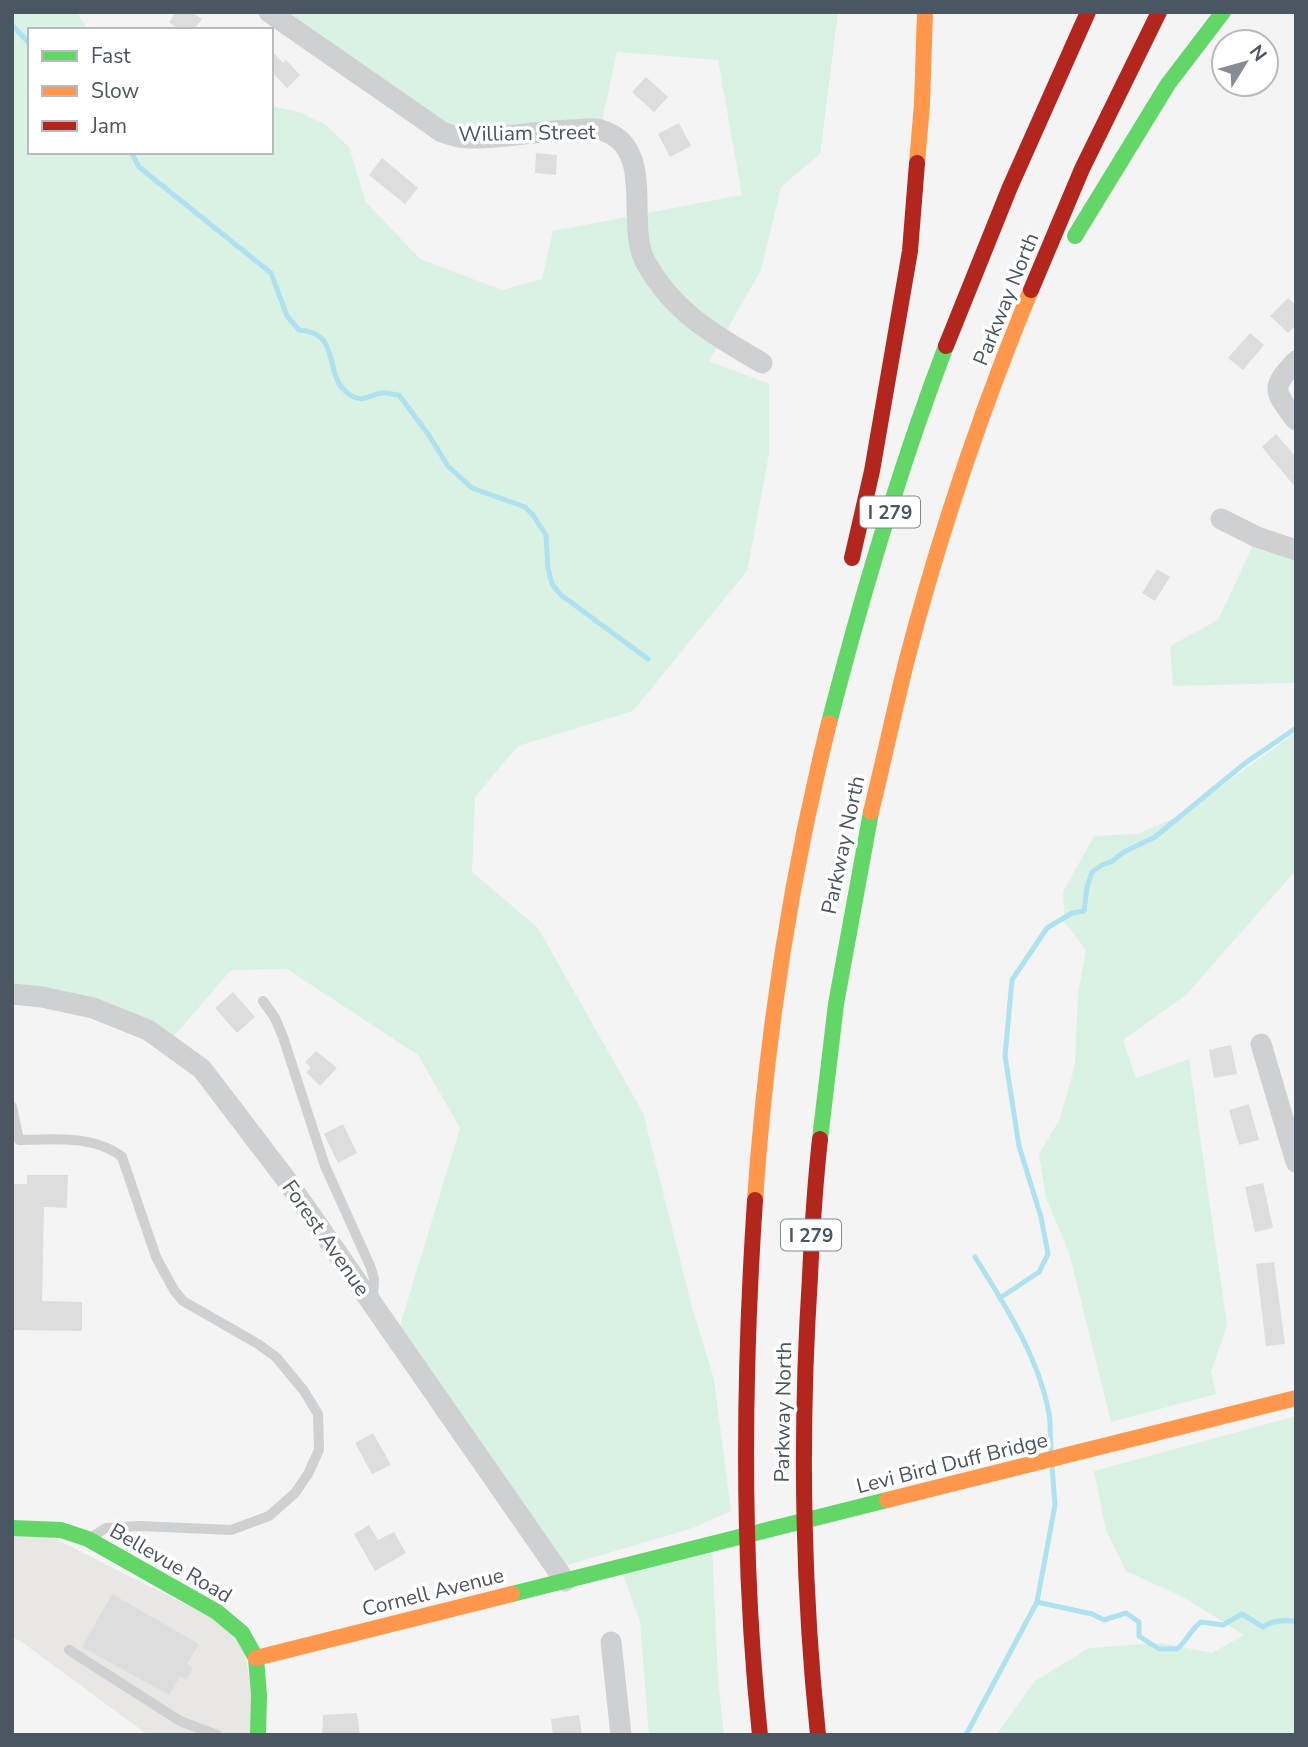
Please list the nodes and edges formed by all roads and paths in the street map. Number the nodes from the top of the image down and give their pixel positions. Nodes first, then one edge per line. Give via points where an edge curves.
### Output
1 (269, 12) edge
2 (925, 12) edge
3 (1088, 12) edge
4 (1159, 12) edge
5 (1223, 12) edge
6 (1068, 251) dead end
7 (1039, 313) dead end
8 (1296, 361) edge
9 (762, 363) dead end
10 (1296, 420) edge
11 (964, 471) junction
12 (1221, 519) dead end
13 (1296, 550) edge
14 (848, 576) dead end
15 (827, 668) dead end
16 (12, 994) edge
17 (263, 1001) dead end
18 (772, 1037) junction
19 (1261, 1044) dead end
20 (12, 1107) edge
21 (1296, 1162) edge
22 (373, 1306) junction
23 (1295, 1398) edge
24 (12, 1528) edge
25 (88, 1539) junction
26 (620, 1567) joint
27 (565, 1581) junction
28 (611, 1642) dead end
29 (69, 1650) dead end
30 (256, 1658) junction
31 (217, 1735) edge
32 (258, 1735) edge
33 (621, 1735) edge
34 (760, 1735) edge
35 (818, 1735) edge

1 - 9 street, William Street via 442,132 465,139 600,130 618,139 631,156 637,176 636,232 644,260 662,289 707,331
2 - 14 main road via 910,251 872,471
3 - 18 main road, Parkway North / I 279 via 972,281 881,539 824,745
4 - 11 main road, Parkway North / I 279 via 1067,205
5 - 6 main road via 1168,84
7 - 11 main road
8 - 10 street via 1277,391
11 - 35 main road, Parkway North / I 279 via 904,675 865,833 820,1118 808,1277 803,1457 808,1634
12 - 13 street
15 - 18 main road via 793,813 781,896
16 - 22 street, Forest Avenue via 104,1013 148,1030 202,1069 285,1178
17 - 22 lane via 283,1037 325,1166 371,1268
18 - 34 main road, Parkway North / I 279 via 755,1190 746,1392 747,1563
19 - 21 street
20 - 25 lane via 19,1140 67,1139 112,1149 122,1157 156,1257 178,1296 276,1357 318,1414 318,1450 308,1474 269,1516 231,1530 106,1528
22 - 27 street, Forest Avenue
23 - 26 main road, Levi Bird Duff Bridge
24 - 25 main road, Bellevue Road via 61,1530
25 - 30 main road, Bellevue Road via 217,1612 242,1633
26 - 27 main road, Cornell Avenue
27 - 30 main road, Cornell Avenue
28 - 33 street
29 - 31 lane via 180,1721
30 - 32 main road, Bellevue Road

